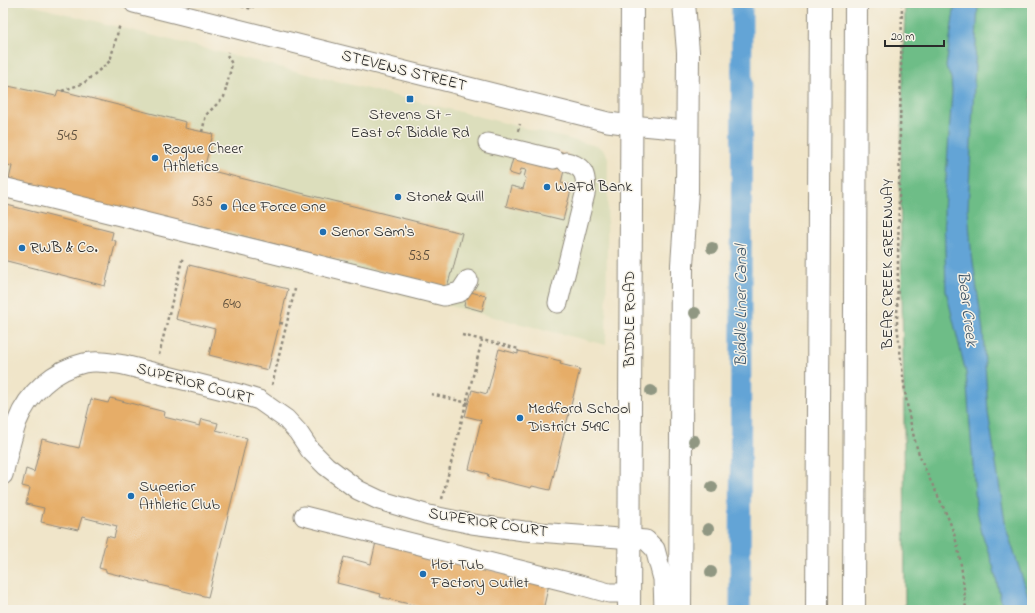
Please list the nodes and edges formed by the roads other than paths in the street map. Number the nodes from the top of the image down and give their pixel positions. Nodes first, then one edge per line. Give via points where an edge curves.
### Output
1 (134, 3) edge
2 (632, 3) edge
3 (683, 3) edge
4 (820, 3) edge
5 (856, 3) edge
6 (173, 8) edge
7 (631, 125) junction
8 (675, 128) junction
9 (488, 143) dead end
10 (3, 187) edge
11 (682, 265) junction
12 (468, 280) dead end
13 (558, 303) dead end
14 (3, 475) edge
15 (304, 516) dead end
16 (629, 538) junction
17 (629, 602) edge
18 (664, 610) edge
19 (680, 610) edge
20 (817, 610) edge
21 (854, 610) edge

1 - 6 street, STEVENS STREET
2 - 7 main road, BIDDLE ROAD
3 - 8 main road via 676,54
3 - 11 main road via 688,52 687,191
4 - 20 main road
5 - 21 main road
6 - 7 street, STEVENS STREET via 600,120
7 - 8 street, STEVENS STREET
7 - 16 main road, BIDDLE ROAD
8 - 11 main road via 675,199
9 - 13 street via 573,164 580,168 585,176 584,194
10 - 12 street via 444,296 460,292
11 - 19 main road
14 - 16 street, SUPERIOR COURT via 17,421 34,393 68,369 85,363 104,362 259,400 286,419 326,466 358,490 379,500 422,513 524,532
15 - 17 street via 580,585
16 - 17 main road, BIDDLE ROAD
16 - 18 street, SUPERIOR COURT via 646,540 655,549 663,579

